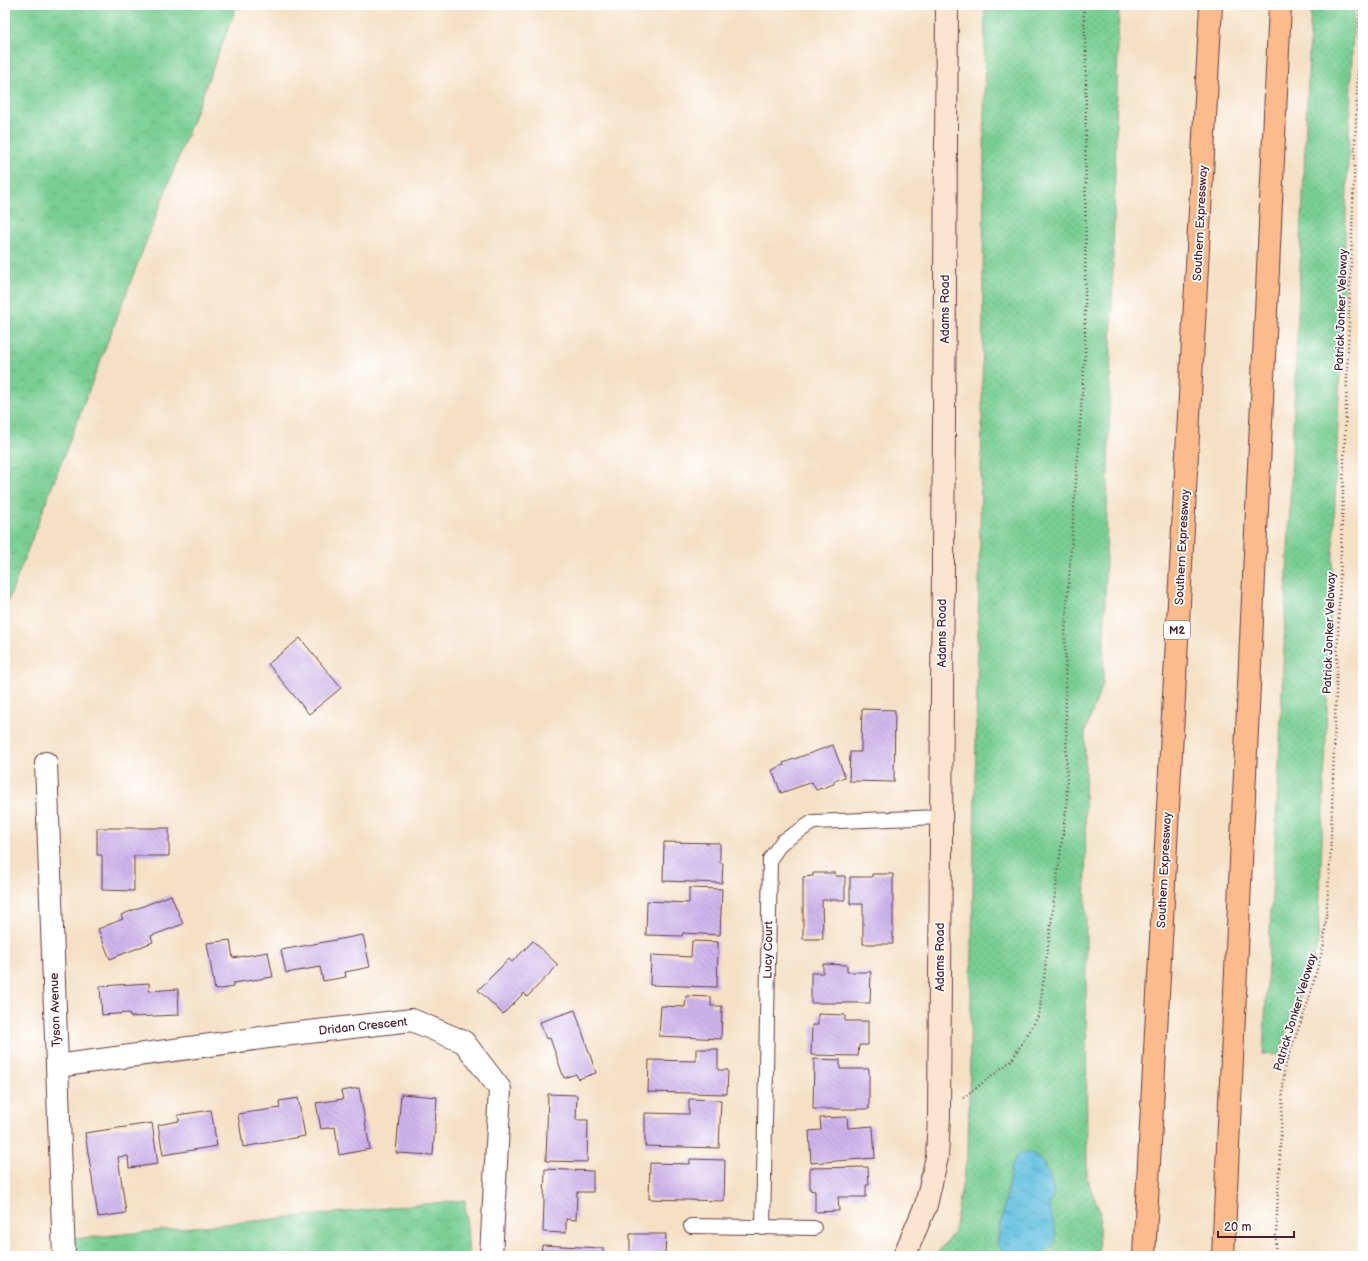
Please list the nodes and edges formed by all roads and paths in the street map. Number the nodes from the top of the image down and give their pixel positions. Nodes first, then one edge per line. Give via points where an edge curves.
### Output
1 (947, 5) edge
2 (1082, 5) edge
3 (1211, 5) edge
4 (1280, 5) edge
5 (1360, 5) edge
6 (46, 763) dead end
7 (941, 817) junction
8 (57, 1066) junction
9 (939, 1117) junction
10 (691, 1226) dead end
11 (763, 1228) junction
12 (814, 1228) dead end
13 (64, 1256) edge
14 (491, 1256) edge
15 (904, 1256) edge
16 (1144, 1256) edge
17 (1224, 1256) edge
18 (1275, 1256) edge

1 - 7 street, Adams Road
2 - 9 path via 1086,53 1085,354 1065,633 1066,810 1039,1015 1012,1060
3 - 16 highway, Southern Expressway / M2
4 - 17 highway
5 - 18 path, Patrick Jonker Veloway via 1330,864 1324,944 1308,1002 1284,1069
6 - 8 street, Tyson Avenue
7 - 9 street, Adams Road
7 - 11 lane, Lucy Court via 813,822 782,842 770,860
8 - 13 street, Tyson Avenue
8 - 14 street, Dridan Crescent via 412,1020 464,1042 500,1089
9 - 15 street, Adams Road via 937,1157 926,1205
10 - 11 lane
11 - 12 lane

